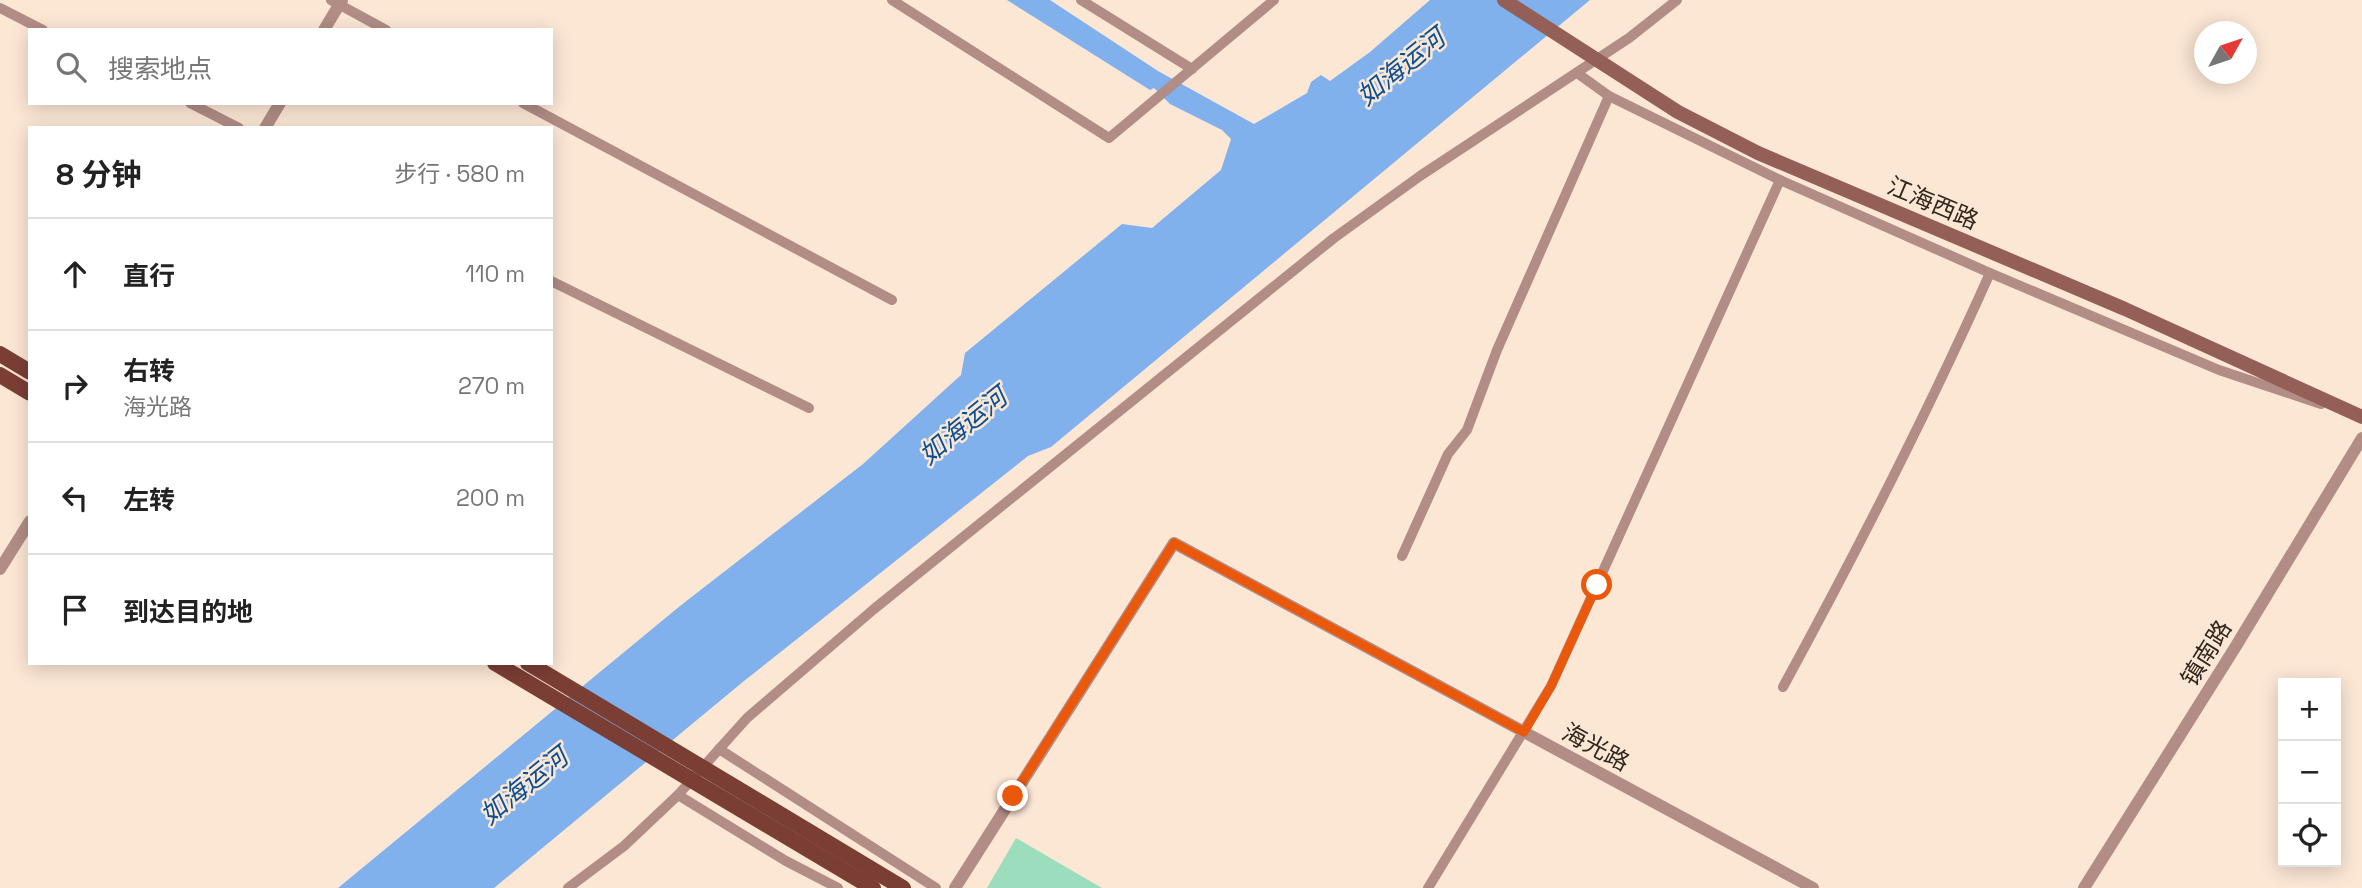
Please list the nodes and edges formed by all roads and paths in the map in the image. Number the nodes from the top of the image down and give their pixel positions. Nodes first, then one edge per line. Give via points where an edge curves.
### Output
1 (892, 0) edge
2 (1082, 0) edge
3 (1274, 0) edge
4 (1504, 0) edge
5 (1677, 0) edge
6 (338, 2) edge
7 (0, 8) edge
8 (39, 28) edge
9 (325, 28) edge
10 (383, 28) edge
11 (1192, 69) junction
12 (1577, 73) junction
13 (1609, 96) junction
14 (194, 105) edge
15 (279, 105) edge
16 (527, 105) edge
17 (235, 126) edge
18 (266, 126) edge
19 (1780, 180) junction
20 (1990, 273) junction
21 (553, 282) edge
22 (892, 300) dead end
23 (0, 354) edge
24 (28, 371) edge
25 (0, 375) edge
26 (28, 392) edge
27 (809, 408) dead end
28 (2362, 418) edge
29 (2362, 438) edge
30 (28, 524) edge
31 (1402, 556) dead end
32 (0, 569) edge
33 (498, 665) edge
34 (531, 665) edge
35 (1783, 687) dead end
36 (1524, 732) junction
37 (719, 749) junction
38 (678, 795) junction
39 (568, 888) edge
40 (838, 888) edge
41 (873, 888) edge
42 (903, 888) edge
43 (936, 888) edge
44 (955, 888) edge
45 (1428, 888) edge
46 (1813, 888) edge
47 (2084, 888) edge

1 - 11 street via 1109,138
2 - 11 street
3 - 11 street
4 - 28 main road, 江海西路 via 1678,112 1758,153 2125,309
5 - 12 street
6 - 9 street
6 - 10 street
7 - 8 street
12 - 13 street
12 - 37 street via 1334,238 874,609 747,718
13 - 19 street
13 - 31 street via 1466,430 1448,454
14 - 17 street
15 - 18 street
16 - 22 street
19 - 20 street
19 - 36 street via 1551,686
20 - 28 street via 2219,370
20 - 35 street via 1922,421
21 - 27 street
23 - 24 main road
25 - 26 main road
29 - 47 street, 镇南路
30 - 32 street
33 - 41 main road
34 - 42 main road
36 - 44 street, 海光路 via 1174,543
36 - 45 street
36 - 46 street, 海光路
37 - 38 street
37 - 43 street
38 - 39 street via 624,846
38 - 40 street

